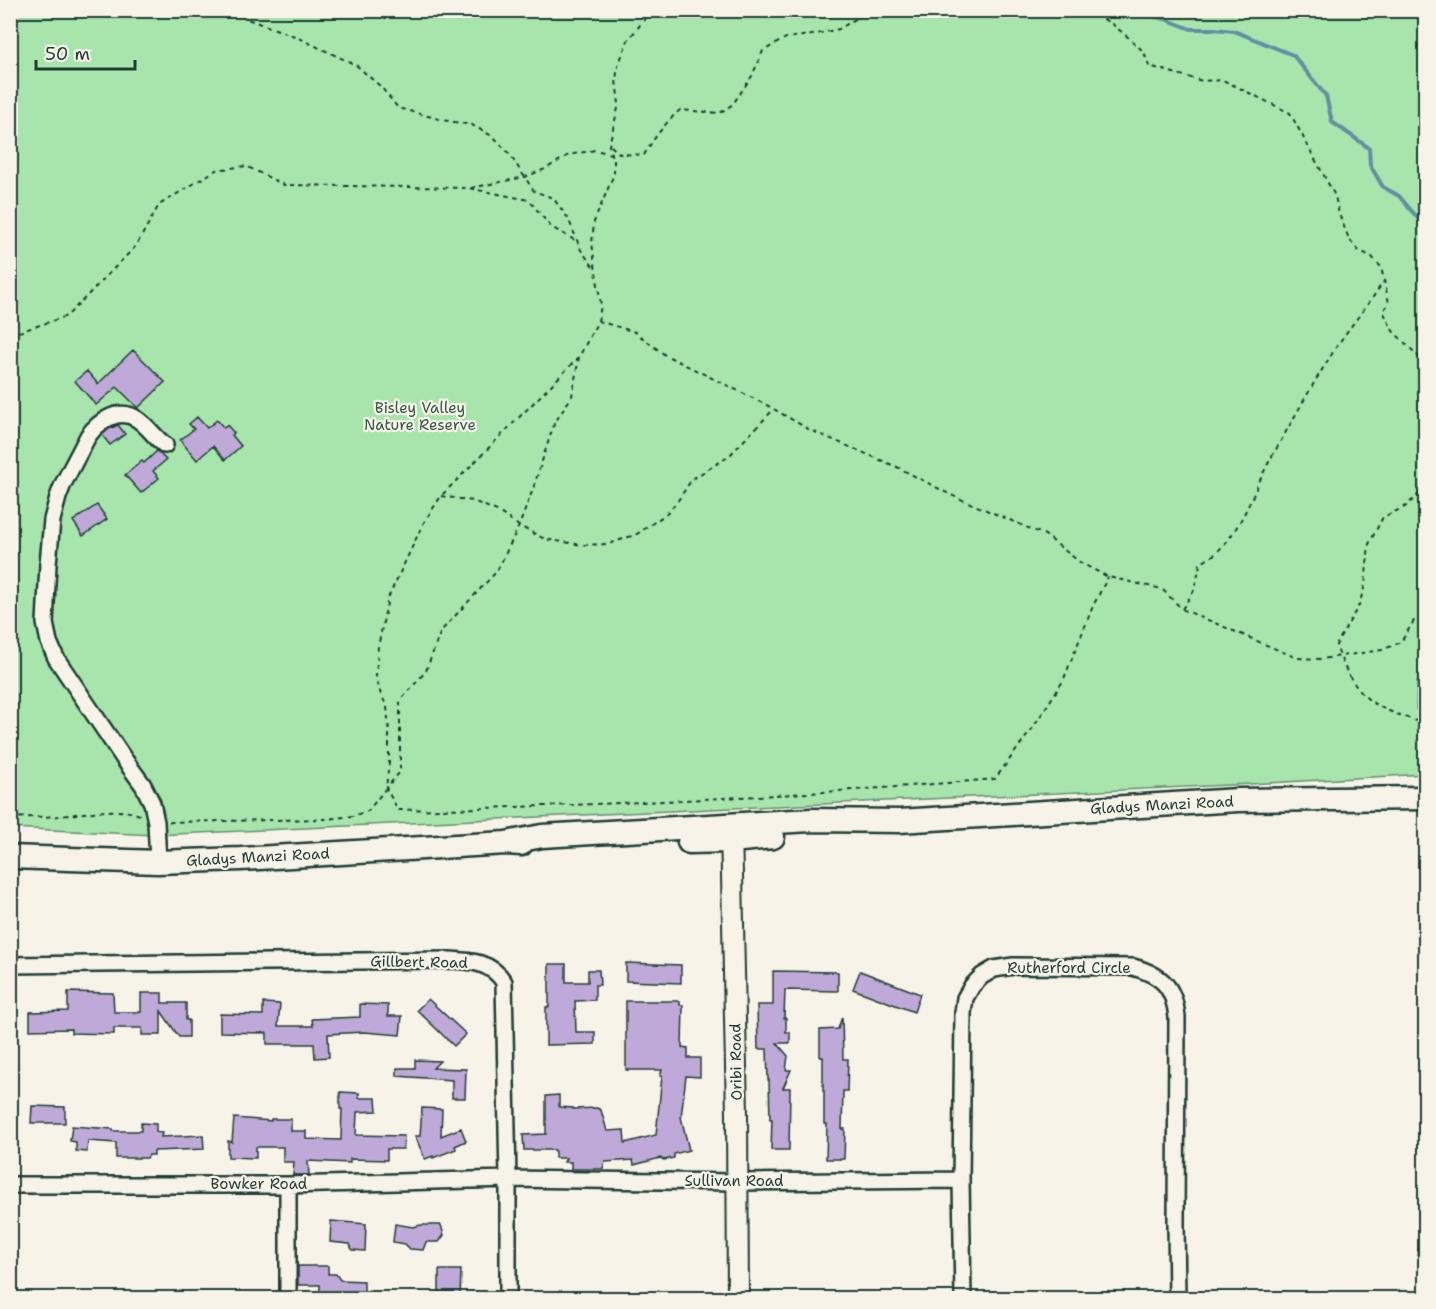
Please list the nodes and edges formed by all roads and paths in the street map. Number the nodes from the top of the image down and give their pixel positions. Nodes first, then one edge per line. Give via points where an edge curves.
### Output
1 (207, 10) edge
2 (652, 10) edge
3 (870, 10) edge
4 (1088, 10) edge
5 (609, 145) junction
6 (611, 154) junction
7 (525, 177) junction
8 (468, 188) junction
9 (578, 242) junction
10 (597, 272) junction
11 (1383, 282) junction
12 (598, 321) junction
13 (10, 335) edge
14 (579, 357) junction
15 (1425, 364) edge
16 (774, 409) junction
17 (165, 445) dead end
18 (1425, 466) edge
19 (441, 496) junction
20 (519, 526) junction
21 (1108, 577) junction
22 (1182, 609) junction
23 (1415, 618) dead end
24 (1340, 656) junction
25 (1425, 723) edge
26 (386, 788) junction
27 (1425, 798) edge
28 (10, 818) edge
29 (156, 822) junction
30 (731, 833) junction
31 (10, 857) edge
32 (158, 862) junction
33 (10, 965) edge
34 (508, 1179) junction
35 (961, 1180) junction
36 (738, 1182) junction
37 (10, 1185) edge
38 (288, 1185) junction
39 (288, 1299) edge
40 (508, 1299) edge
41 (738, 1299) edge
42 (963, 1299) edge
43 (1177, 1299) edge

1 - 7 path via 216,14 235,11 356,65 398,108 472,124 494,137
2 - 5 path via 628,40 618,66 619,104
3 - 5 path via 839,29 786,38 763,51 733,104 720,113 680,110 667,121 644,155 620,154
4 - 11 path via 1129,38 1144,52 1149,66 1202,81 1223,80 1290,113 1335,196 1348,239 1381,267
5 - 6 path
6 - 7 path via 595,150 569,155
6 - 10 path via 614,174 594,222 592,243
7 - 8 path
7 - 9 path via 534,190 553,198 568,218
8 - 9 path via 529,200 551,226
8 - 13 path via 284,185 246,166 216,170 159,206 136,246 67,316
9 - 10 path
10 - 12 path via 602,306
11 - 15 path via 1389,303 1383,311 1393,331
11 - 22 path via 1330,357 1270,461 1235,532 1200,564 1195,589
12 - 14 path
12 - 16 path via 635,332 665,355
14 - 19 path
14 - 20 path via 572,396 554,424
16 - 20 path via 728,457 693,479 666,514 637,534 609,544 582,545 544,539
16 - 21 path via 810,430 1045,534 1081,563
17 - 29 street via 138,419 127,415 114,415 88,436 63,484 52,520 45,623 56,658 143,785
18 - 24 path via 1420,493 1405,507 1383,517 1369,544 1359,605 1336,645
19 - 20 path via 473,501
19 - 26 path via 423,524 388,598 378,647 376,676 387,707 389,731
20 - 26 path via 496,571 441,631 426,671 400,701 400,772
21 - 22 path via 1162,589
21 - 26 path via 1063,681 995,779 696,798 398,810
22 - 24 path via 1297,658
23 - 24 path via 1401,642 1382,650
24 - 25 path via 1355,686 1376,705
26 - 29 path via 368,811 353,816
27 - 30 main road, Gladys Manzi Road via 1238,800 899,821 811,820
28 - 29 path via 100,811 134,813
29 - 32 street
30 - 32 main road, Gladys Manzi Road via 542,836 506,843
30 - 36 street, Oribi Road
31 - 32 main road, Gladys Manzi Road
33 - 34 street, Gillbert Road via 450,960 489,967 504,982
34 - 36 street, Sullivan Road
34 - 38 street, Bowker Road
34 - 40 street, Gillbert Road
35 - 36 street, Sullivan Road
35 - 42 street, Rutherford Circle
35 - 43 street, Rutherford Circle via 963,1013 972,986 994,969 1013,966 1126,966 1155,976 1176,1002
36 - 41 street, Oribi Road
37 - 38 street, Bowker Road
38 - 39 street

